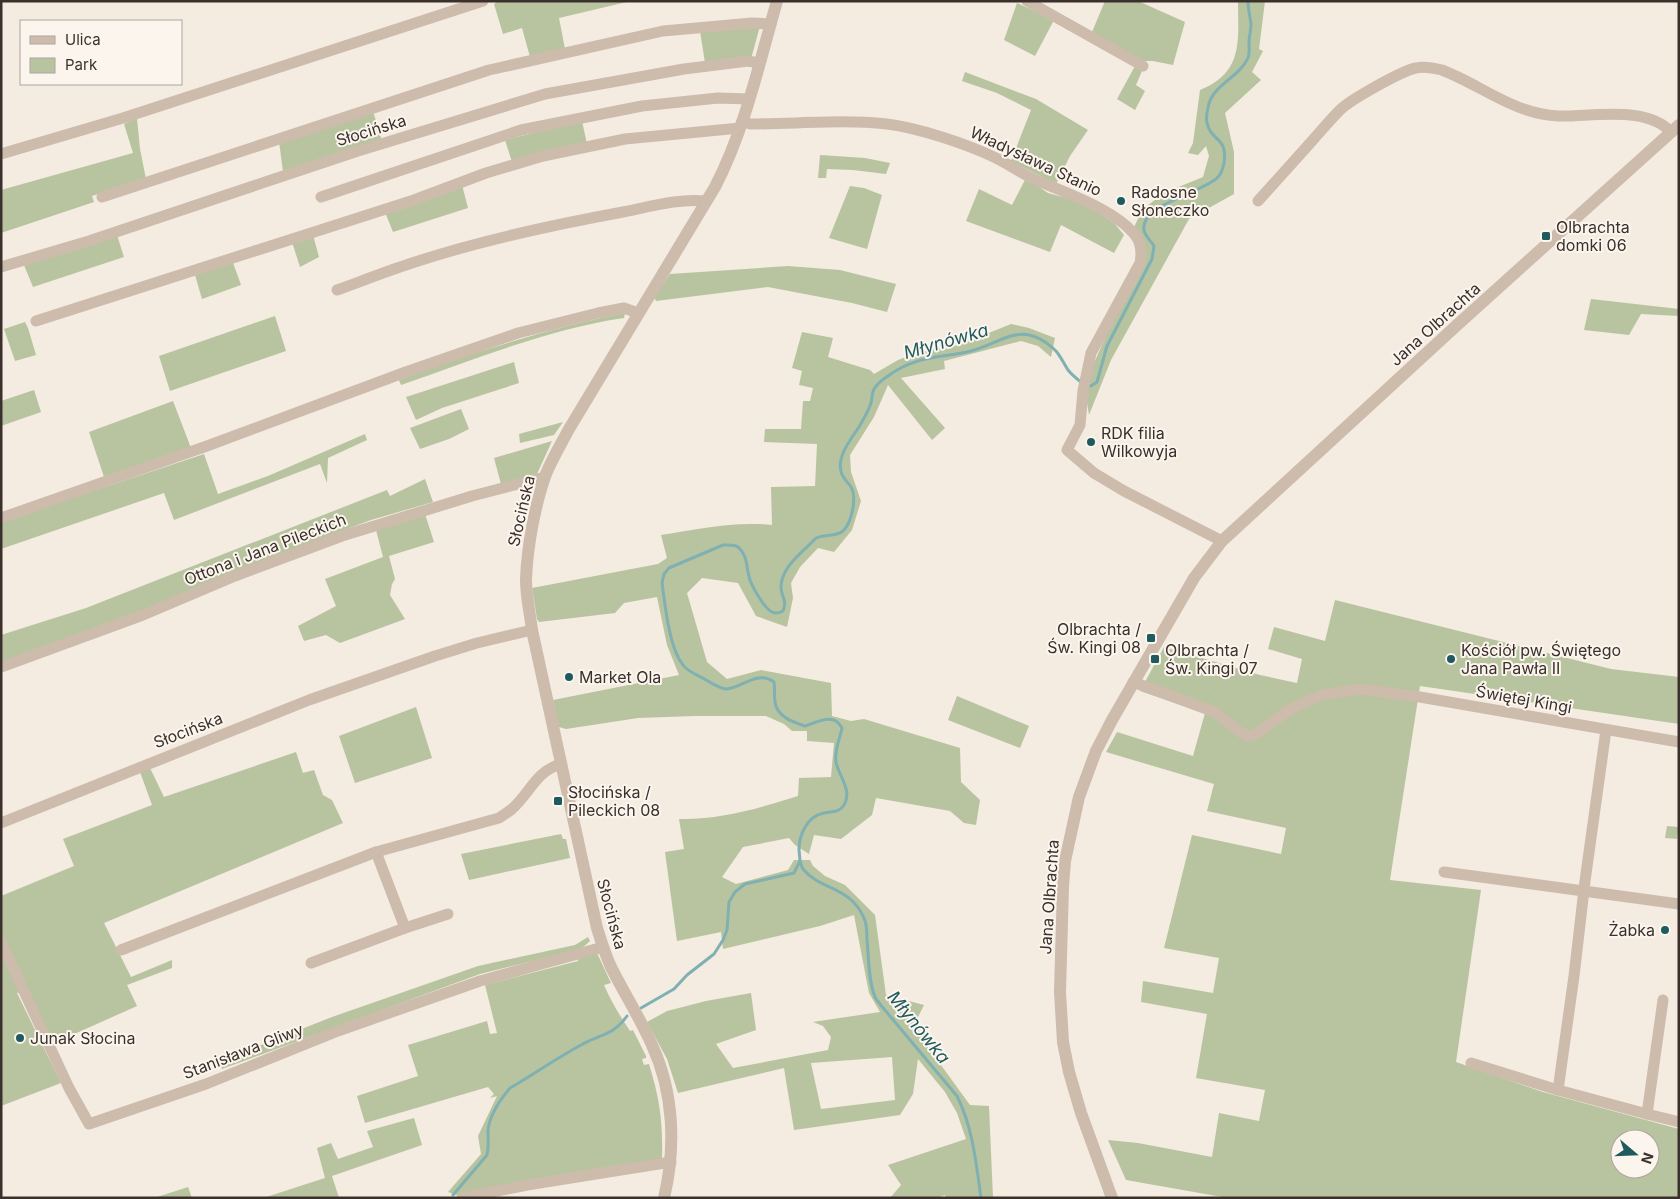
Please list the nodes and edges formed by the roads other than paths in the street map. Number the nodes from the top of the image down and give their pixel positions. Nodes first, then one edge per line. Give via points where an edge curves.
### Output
1 (483, 1) edge
2 (777, 1) edge
3 (1027, 1) edge
4 (771, 24) junction
5 (760, 63) junction
6 (1143, 66) dead end
7 (749, 99) junction
8 (741, 125) junction
9 (1675, 129) edge
10 (1, 154) edge
11 (102, 196) dead end
12 (321, 197) dead end
13 (1258, 201) dead end
14 (706, 202) junction
15 (1, 267) edge
16 (337, 290) dead end
17 (638, 313) junction
18 (36, 321) dead end
19 (545, 477) junction
20 (1, 518) edge
21 (1222, 541) junction
22 (532, 630) junction
23 (1, 666) edge
24 (1133, 682) junction
25 (1606, 730) junction
26 (1679, 742) edge
27 (561, 764) junction
28 (1, 823) edge
29 (376, 852) junction
30 (1444, 872) dead end
31 (1584, 891) junction
32 (1679, 904) edge
33 (448, 914) dead end
34 (404, 928) junction
35 (1, 942) edge
36 (603, 947) junction
37 (121, 950) dead end
38 (311, 963) dead end
39 (1663, 1000) dead end
40 (1471, 1064) dead end
41 (1558, 1090) junction
42 (1648, 1114) junction
43 (1679, 1122) edge
44 (671, 1162) junction
45 (462, 1198) edge
46 (664, 1198) edge
47 (1112, 1198) edge

1 - 10 street via 123,118
2 - 4 street, Słocińska
3 - 6 street
4 - 5 street, Słocińska
4 - 11 street via 663,31 490,70
5 - 7 street, Słocińska
5 - 15 street, Słocińska via 748,61 684,69 545,94
7 - 8 street, Słocińska
7 - 12 street via 718,98 642,106 521,130
8 - 14 street, Słocińska via 730,156
8 - 18 street, Władysława Stanio via 625,139 544,156
8 - 21 street, Władysława Stanio via 888,124 938,136 997,158 1122,222 1140,243 1140,263 1091,353 1082,391 1080,425 1067,450 1124,491
9 - 13 street, Jana Olbrachta via 1651,119 1615,114 1558,116 1528,111 1441,70 1415,68 1340,109
9 - 21 street, Jana Olbrachta
14 - 16 street via 662,204 565,222 413,262
14 - 17 street, Słocińska
17 - 19 street, Słocińska
17 - 20 street via 624,308 518,334
19 - 22 street, Słocińska via 527,560 527,600
19 - 23 street, Ottona i Jana Pileckich via 342,536 143,615
21 - 24 street, Jana Olbrachta via 1194,578
22 - 27 street, Słocińska
22 - 28 street, Słocińska via 435,656 327,694
24 - 25 street, Świętej Kingi via 1215,712 1249,736 1322,695 1361,689
24 - 47 street, Jana Olbrachta via 1087,771 1072,826 1063,886 1060,992 1064,1044 1081,1113
25 - 26 street, Świętej Kingi
25 - 31 street
27 - 29 street via 536,778 513,808 499,818
27 - 36 street, Słocińska
29 - 34 street
29 - 37 street
30 - 31 street
31 - 32 street
31 - 41 street
33 - 34 street
34 - 38 street
35 - 36 street, Stanisława Gliwy via 89,1124 206,1084 338,1031 480,981
36 - 44 street, Słocińska via 662,1069 672,1124
39 - 42 street
40 - 41 street
41 - 42 street
42 - 43 street
44 - 45 street
44 - 46 street, Słocińska

